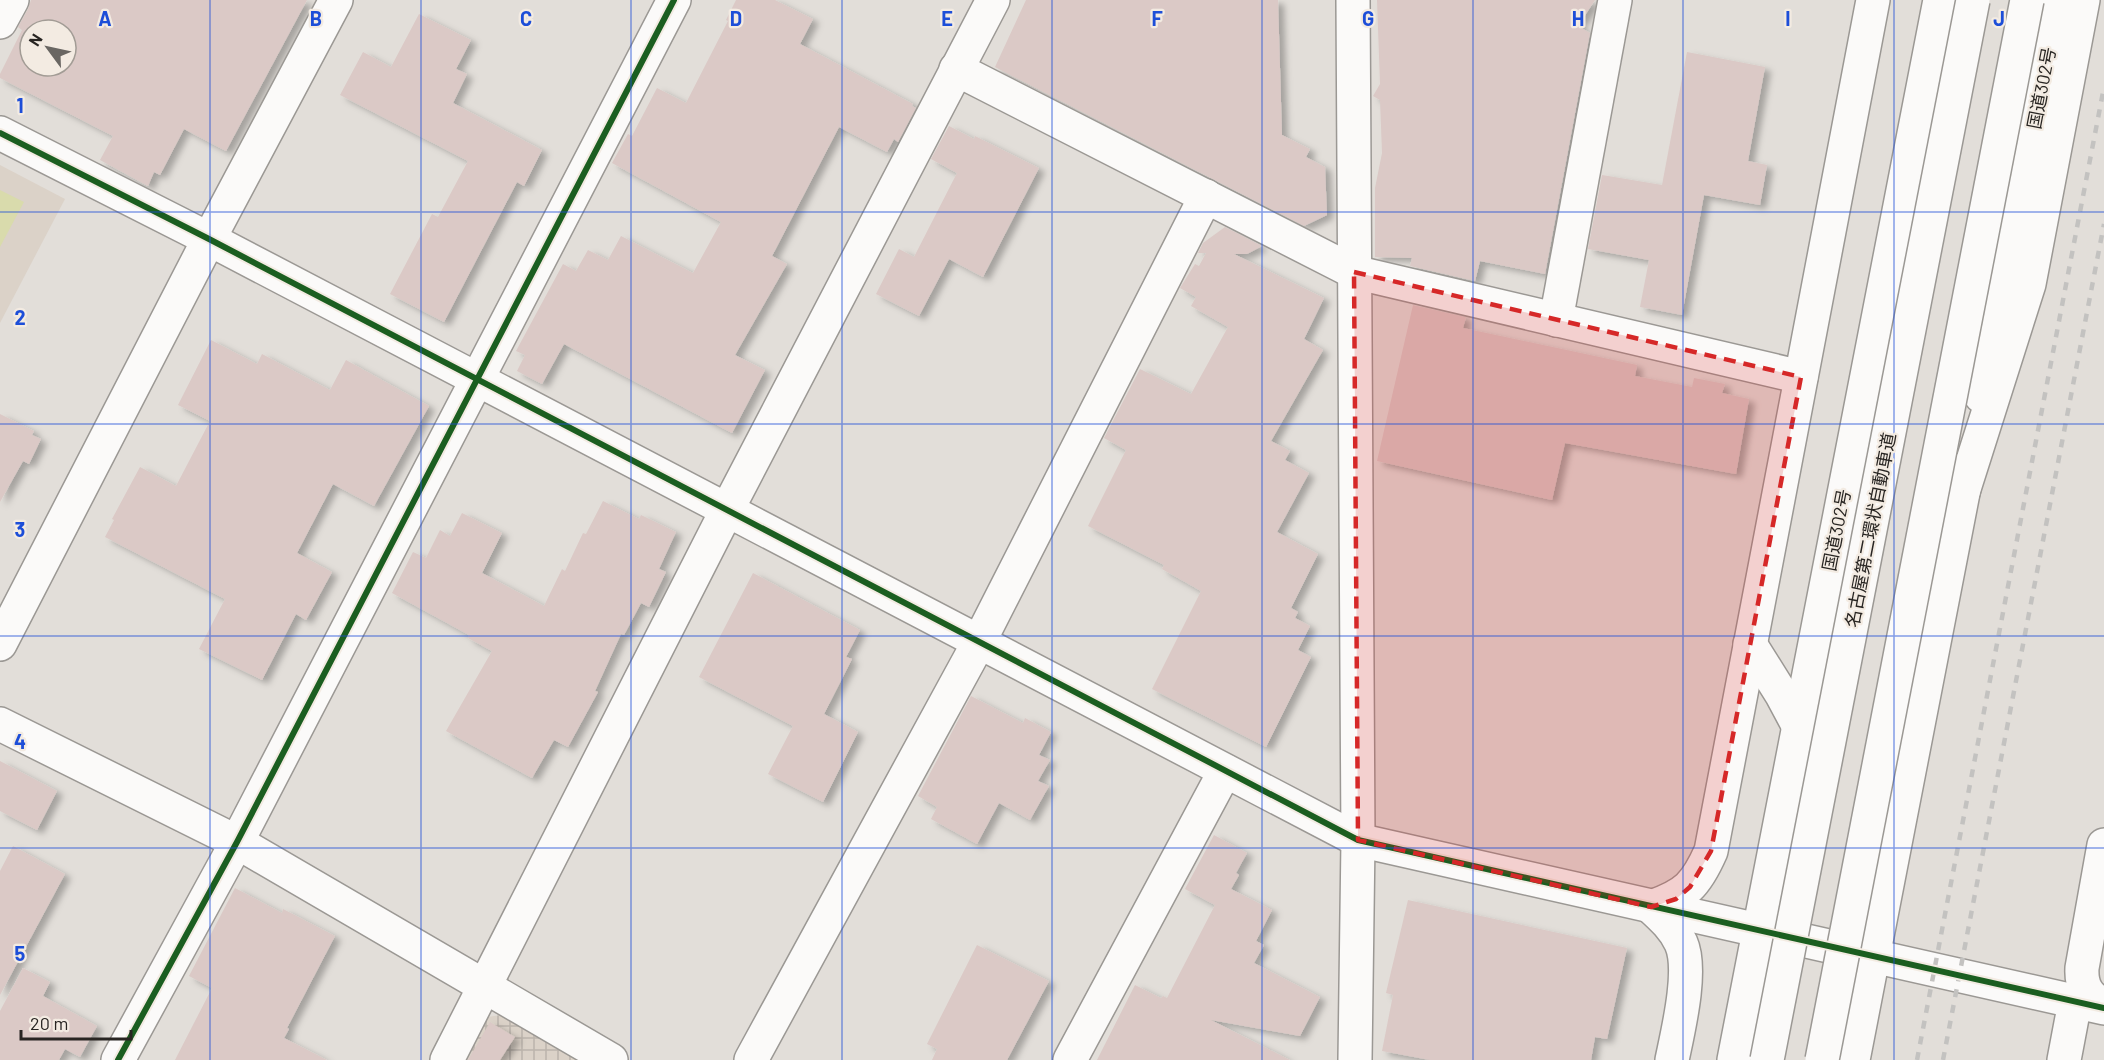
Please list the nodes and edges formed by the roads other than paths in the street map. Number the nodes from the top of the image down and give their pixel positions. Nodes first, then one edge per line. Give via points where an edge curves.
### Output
1 (12, 0) edge
2 (336, 0) edge
3 (674, 0) edge
4 (993, 0) edge
5 (1353, 0) edge
6 (1615, 0) edge
7 (1873, 0) edge
8 (1940, 0) edge
9 (1973, 0) edge
10 (2027, 0) edge
11 (2058, 0) edge
12 (2083, 0) edge
13 (0, 22) edge
14 (957, 69) junction
15 (0, 133) edge
16 (1206, 196) junction
17 (209, 239) junction
18 (1354, 272) junction
19 (1556, 320) junction
20 (1801, 377) junction
21 (476, 379) junction
22 (1962, 495) junction
23 (727, 510) junction
24 (979, 642) junction
25 (0, 644) edge
26 (1750, 644) junction
27 (0, 724) edge
28 (1798, 725) junction
29 (1225, 771) junction
30 (1358, 840) junction
31 (237, 842) junction
32 (2104, 844) edge
33 (1651, 907) junction
34 (1758, 931) junction
35 (1873, 955) junction
36 (486, 986) junction
37 (2094, 1005) edge
38 (118, 1060) edge
39 (447, 1060) edge
40 (611, 1060) edge
41 (751, 1060) edge
42 (1070, 1060) edge
43 (1355, 1060) edge
44 (1672, 1060) edge
45 (1734, 1060) edge
46 (1767, 1060) edge
47 (1822, 1060) edge
48 (1853, 1060) edge
49 (2064, 1060) edge

1 - 13 main road
2 - 17 main road
3 - 21 main road
4 - 14 main road
5 - 18 main road
6 - 19 main road
7 - 20 main road
8 - 28 main road, 国道302号
9 - 46 main road, 名古屋第二環状自動車道, bridge
10 - 47 main road, bridge
11 - 22 main road, 国道302号
12 - 22 main road via 2029,284
14 - 16 main road
14 - 23 main road
15 - 17 main road
16 - 18 main road
16 - 24 main road
17 - 21 main road
17 - 25 main road
18 - 19 main road
18 - 30 main road
19 - 20 main road
20 - 26 main road
21 - 23 main road
21 - 31 main road
22 - 35 main road, 国道302号
23 - 24 main road
23 - 36 main road
24 - 29 main road
24 - 41 main road
26 - 28 main road
26 - 33 main road via 1711,851 1690,887 1676,899
27 - 31 main road
28 - 34 main road, 国道302号
29 - 30 main road
29 - 42 main road
30 - 33 main road
30 - 43 main road
31 - 36 main road
31 - 38 main road
32 - 37 main road via 2081,982
33 - 34 main road
33 - 44 main road via 1670,924 1682,945 1686,967
34 - 35 main road
34 - 45 main road, 国道302号
35 - 37 main road
35 - 48 main road, 国道302号
36 - 39 main road
36 - 40 main road
37 - 49 main road

